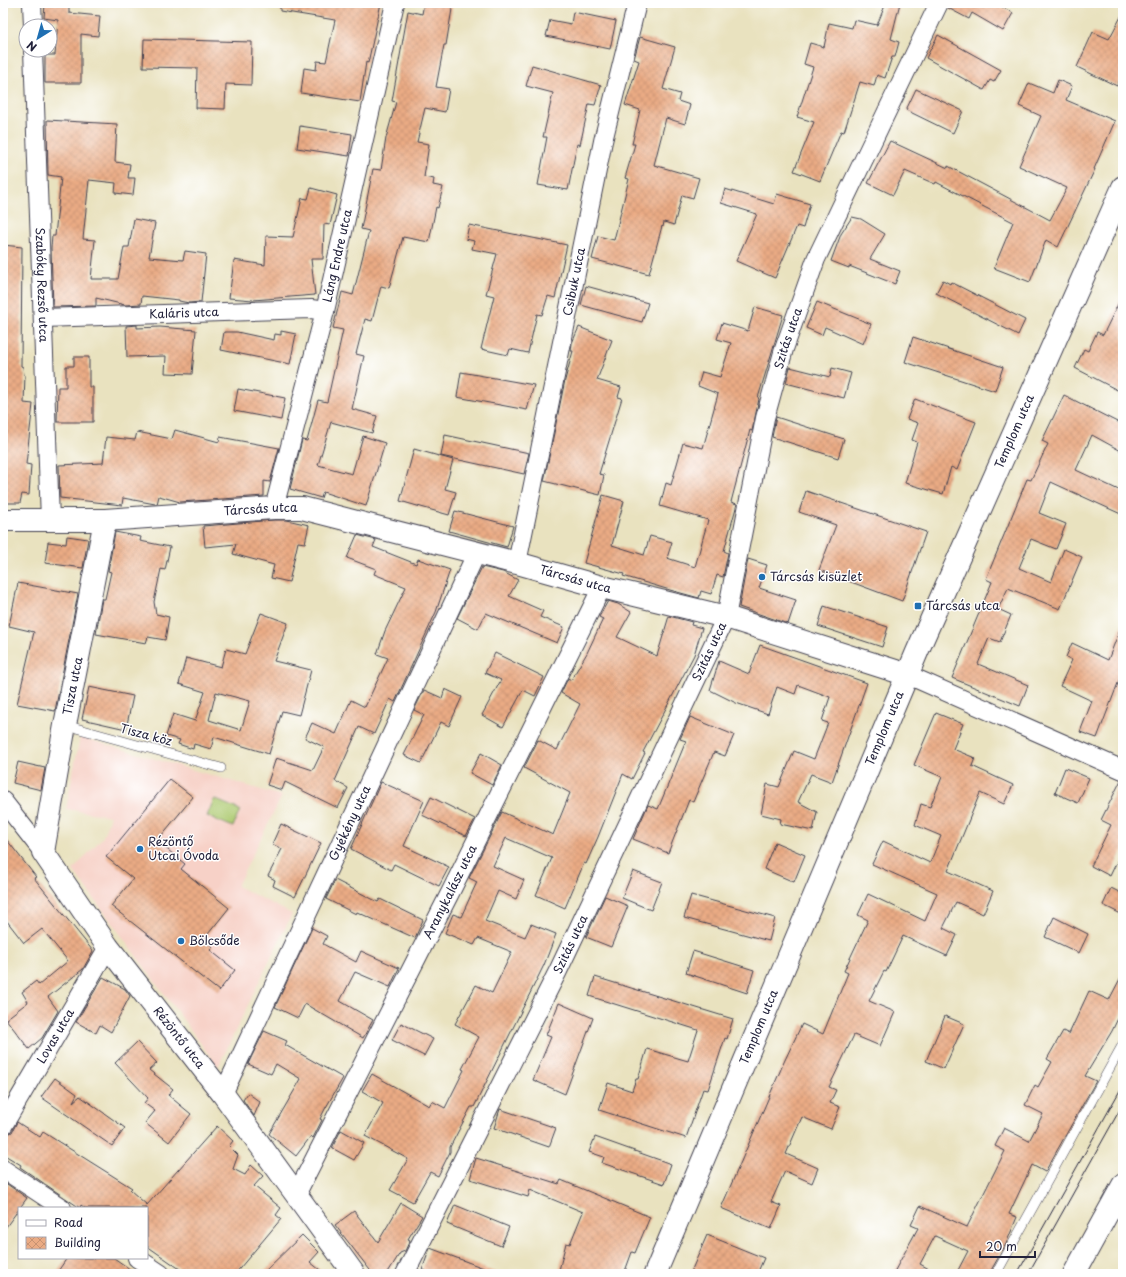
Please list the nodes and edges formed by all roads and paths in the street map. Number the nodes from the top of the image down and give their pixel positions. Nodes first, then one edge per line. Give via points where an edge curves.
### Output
1 (32, 3) edge
2 (395, 3) edge
3 (637, 3) edge
4 (939, 3) edge
5 (33, 18) edge
6 (33, 58) edge
7 (1123, 187) edge
8 (325, 311) junction
9 (42, 318) junction
10 (274, 508) junction
11 (3, 520) edge
12 (50, 520) junction
13 (106, 520) junction
14 (477, 552) junction
15 (517, 563) junction
16 (602, 587) junction
17 (726, 617) junction
18 (908, 675) junction
19 (65, 725) junction
20 (220, 768) dead end
21 (1123, 770) edge
22 (3, 801) edge
23 (43, 852) junction
24 (108, 947) junction
25 (1123, 1044) edge
26 (223, 1094) junction
27 (3, 1126) edge
28 (3, 1169) edge
29 (1123, 1186) edge
30 (296, 1195) junction
31 (60, 1207) edge
32 (138, 1259) edge
33 (161, 1274) edge
34 (354, 1274) edge
35 (405, 1274) edge
36 (655, 1274) edge
37 (996, 1274) edge
38 (1074, 1274) edge

1 - 5 street
2 - 8 street, Láng Endre utca
3 - 15 street, Csibuk utca via 603,141
4 - 17 street, Szitás utca via 804,287 765,418
6 - 9 street, Szabóky Rezső utca
7 - 18 main road, Templom utca
8 - 9 street, Kaláris utca via 311,309
8 - 10 street, Láng Endre utca
9 - 12 street, Szabóky Rezső utca
10 - 13 main road, Tárcsás utca
10 - 14 main road, Tárcsás utca via 302,508
11 - 12 main road, Tárcsás utca
12 - 13 main road, Tárcsás utca
13 - 19 main road, Tisza utca
14 - 15 main road, Tárcsás utca
14 - 26 street, Gyékény utca
15 - 16 main road, Tárcsás utca
16 - 17 main road, Tárcsás utca
16 - 30 street, Aranykalász utca
17 - 18 main road, Tárcsás utca
17 - 35 street, Szitás utca via 558,971
18 - 21 street, Tárcsás utca
18 - 36 main road, Templom utca
19 - 20 lane, Tisza köz
19 - 23 main road, Tisza utca
22 - 23 street, Rézöntő utca
23 - 24 main road, Rézöntő utca
24 - 26 main road, Rézöntő utca
24 - 27 street, Lovas utca
25 - 37 lane
26 - 30 main road, Rézöntő utca
28 - 31 street
29 - 38 main road
30 - 34 main road, Rézöntő utca
32 - 33 street

